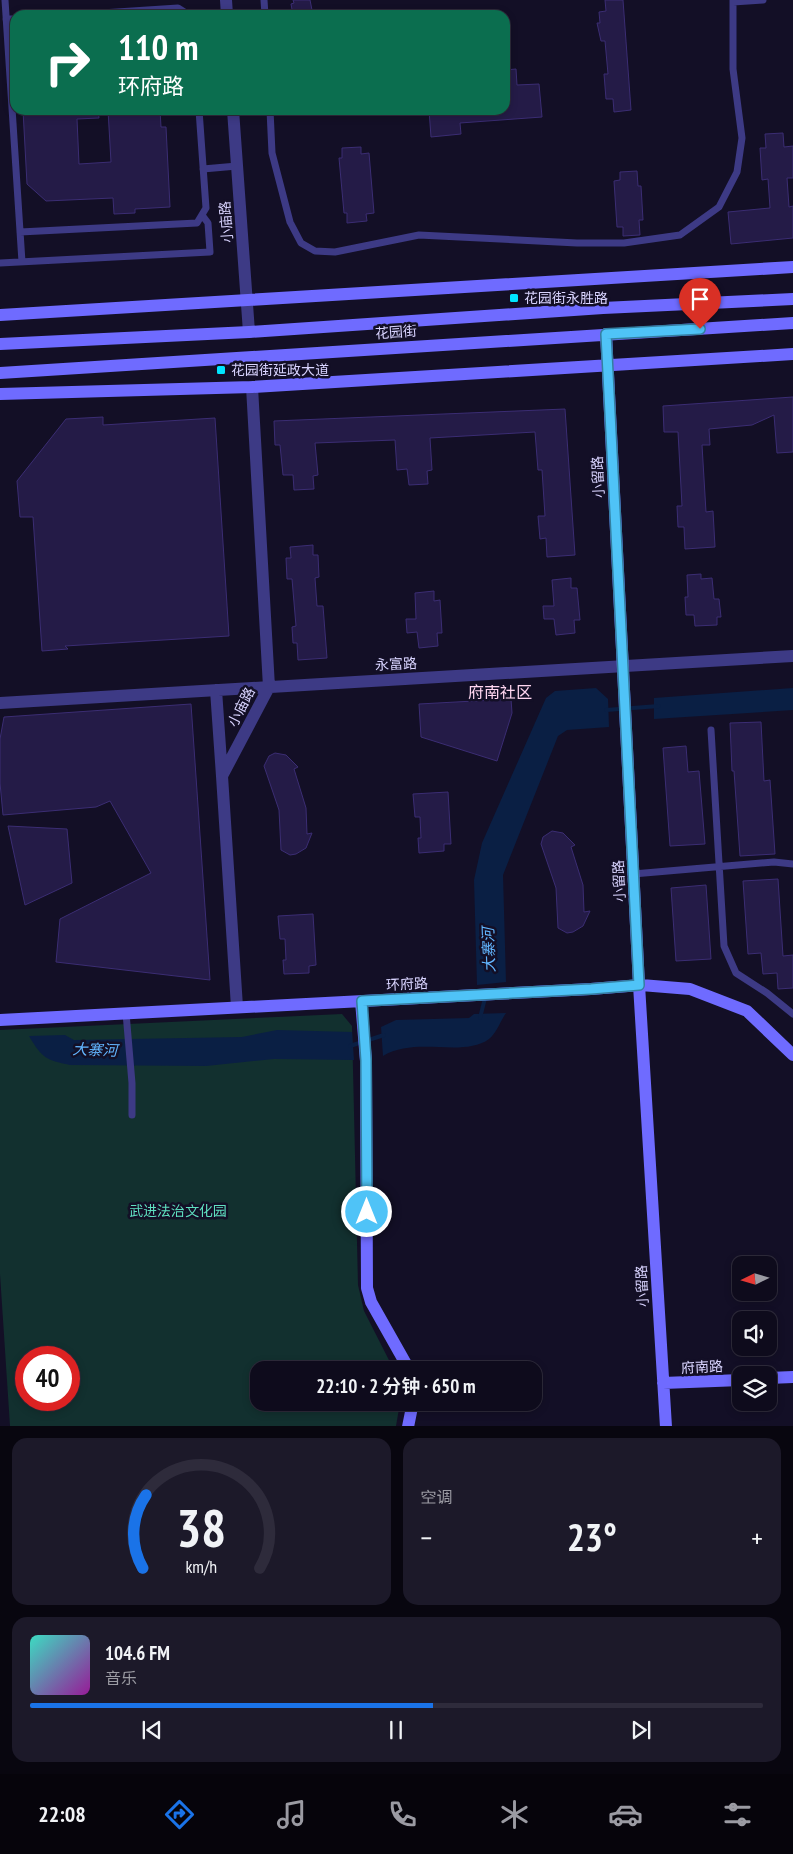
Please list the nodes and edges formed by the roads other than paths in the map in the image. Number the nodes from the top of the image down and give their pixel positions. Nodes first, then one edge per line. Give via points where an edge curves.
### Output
1 (5, 0) edge
2 (763, 0) edge
3 (733, 1) edge
4 (147, 10) edge
5 (181, 10) edge
6 (6, 19) junction
7 (10, 19) edge
8 (10, 80) edge
9 (12, 115) edge
10 (199, 115) edge
11 (233, 115) edge
12 (270, 115) edge
13 (237, 166) junction
14 (203, 169) junction
15 (202, 215) junction
16 (20, 232) junction
17 (22, 262) junction
18 (0, 263) edge
19 (793, 267) edge
20 (246, 299) junction
21 (793, 299) edge
22 (0, 315) edge
23 (793, 323) edge
24 (248, 332) junction
25 (606, 334) junction
26 (0, 344) edge
27 (793, 354) edge
28 (607, 366) junction
29 (0, 372) edge
30 (252, 386) junction
31 (0, 394) edge
32 (793, 656) edge
33 (622, 666) junction
34 (268, 687) junction
35 (216, 690) junction
36 (0, 703) edge
37 (711, 730) dead end
38 (222, 776) junction
39 (793, 864) edge
40 (719, 867) junction
41 (633, 874) junction
42 (639, 985) junction
43 (362, 1001) junction
44 (238, 1007) junction
45 (126, 1013) junction
46 (793, 1014) edge
47 (0, 1020) edge
48 (793, 1055) edge
49 (132, 1115) dead end
50 (404, 1361) edge
51 (793, 1377) edge
52 (777, 1378) edge
53 (732, 1380) edge
54 (664, 1383) junction
55 (411, 1411) edge
56 (408, 1426) edge
57 (666, 1426) edge

1 - 6 lane
2 - 3 lane
3 - 12 lane via 733,69 742,138 737,172 719,207 680,234 624,243 419,235 334,252 315,251 301,244 290,222 272,153
4 - 5 lane
6 - 7 lane
6 - 8 lane
9 - 16 lane
10 - 14 lane
11 - 13 street, 小庙路
13 - 14 lane
13 - 20 street, 小庙路
14 - 15 lane via 206,208
15 - 16 lane via 197,223
15 - 17 lane via 208,223 210,252
16 - 17 lane
17 - 18 lane
19 - 20 street
20 - 22 street
20 - 24 street, 小庙路
21 - 24 street, 花园街 via 603,308
23 - 25 street, 花园街
24 - 26 street, 花园街
25 - 28 street, 小留路
25 - 29 street, 花园街
27 - 28 street
28 - 30 street
28 - 33 street, 小留路
30 - 31 street
30 - 34 street, 小庙路
32 - 33 street, 永富路
33 - 34 street, 永富路
33 - 41 street, 小留路
34 - 35 street, 永富路
34 - 38 street, 小庙路
35 - 36 street, 永富路
35 - 38 street
37 - 40 lane
38 - 44 street
39 - 40 lane via 774,862
40 - 41 lane
40 - 46 lane via 724,946 736,973
41 - 42 street, 小留路
42 - 43 street, 环府路
42 - 48 street, 环府路 via 690,989 747,1011
42 - 54 street, 小留路
43 - 44 street, 环府路
43 - 50 street via 366,1060 367,1288 371,1302
44 - 45 street, 环府路
45 - 47 street, 环府路
45 - 49 lane
51 - 52 street
53 - 54 street, 府南路
54 - 57 street, 小留路
55 - 56 street

